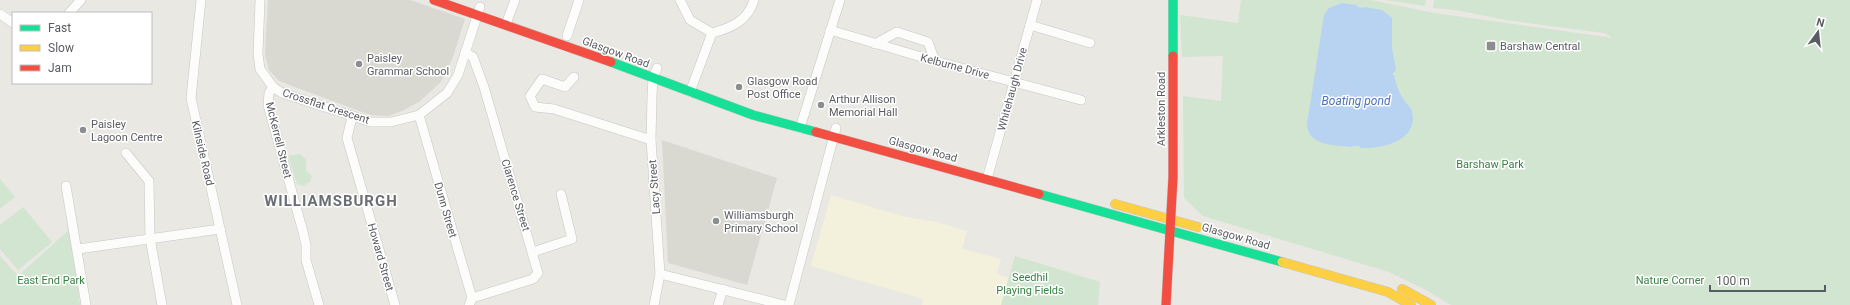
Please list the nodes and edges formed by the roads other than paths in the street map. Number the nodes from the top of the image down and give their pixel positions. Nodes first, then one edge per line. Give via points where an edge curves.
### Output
1 (81, 0) edge
2 (201, 0) edge
3 (260, 0) edge
4 (434, 0) edge
5 (460, 0) edge
6 (515, 0) edge
7 (579, 0) edge
8 (680, 0) edge
9 (754, 0) edge
10 (840, 0) edge
11 (1037, 0) edge
12 (1173, 0) edge
13 (479, 11) junction
14 (70, 12) edge
15 (0, 14) edge
16 (510, 20) junction
17 (12, 22) edge
18 (1030, 25) junction
19 (830, 30) junction
20 (712, 33) junction
21 (564, 35) joint
22 (1090, 43) dead end
23 (875, 44) junction
24 (465, 52) junction
25 (634, 60) dead end
26 (935, 61) junction
27 (646, 65) dead end
28 (660, 70) joint
29 (574, 77) dead end
30 (653, 78) junction
31 (1015, 82) junction
32 (273, 87) junction
33 (690, 92) junction
34 (1081, 100) dead end
35 (418, 115) junction
36 (789, 115) dead end
37 (352, 117) junction
38 (801, 123) junction
39 (836, 128) junction
40 (833, 138) junction
41 (651, 140) junction
42 (126, 153) dead end
43 (988, 175) junction
44 (1034, 183) dead end
45 (66, 186) dead end
46 (561, 194) dead end
47 (1109, 203) dead end
48 (1171, 219) junction
49 (220, 229) junction
50 (1205, 229) dead end
51 (1171, 230) junction
52 (150, 238) junction
53 (78, 249) junction
54 (533, 252) junction
55 (660, 274) junction
56 (1372, 278) dead end
57 (723, 290) junction
58 (470, 301) edge
59 (86, 305) edge
60 (162, 305) edge
61 (238, 305) edge
62 (318, 305) edge
63 (395, 305) edge
64 (654, 305) edge
65 (718, 305) edge
66 (784, 305) edge
67 (790, 305) edge
68 (1166, 305) edge
69 (1411, 305) edge
70 (1431, 305) edge

1 - 14 street
2 - 49 street, Kilnside Road via 191,98
3 - 32 street, McKerrell Street via 260,69
4 - 13 main road, Glasgow Road
5 - 13 main road, Glasgow Road
6 - 16 street
7 - 21 street, Glasgow Road
8 - 20 street via 690,20
9 - 20 street via 745,17 738,23
10 - 19 street
11 - 18 street, Whitehaugh Drive
12 - 48 main road, Arkleston Road
13 - 16 main road, Glasgow Road
13 - 24 street, Crossflat Crescent
15 - 17 street
16 - 30 main road, Glasgow Road
18 - 22 street
18 - 31 street, Whitehaugh Drive
19 - 23 street, Kelburne Drive
19 - 38 street
20 - 33 street
21 - 25 main road, Glasgow Road
23 - 26 street, Kelburne Drive
23 - 26 street via 897,32 928,42
24 - 35 street, Crossflat Crescent via 458,74 447,93
24 - 54 street, Clarence Street via 473,57 484,87
26 - 31 street, Kelburne Drive
27 - 28 main road, Glasgow Road
28 - 30 street, Lacy Street
29 - 41 street via 565,87 542,79 530,96 535,107 554,109
30 - 33 main road, Glasgow Road
30 - 41 street, Lacy Street
31 - 34 street, Kelburne Drive
31 - 43 street, Whitehaugh Drive
32 - 37 street, Crossflat Crescent via 282,93
32 - 62 street, McKerrell Street via 269,93 268,105 303,232 306,260
33 - 38 main road, Glasgow Road via 753,115
35 - 37 street, Crossflat Crescent via 391,122 371,122
35 - 58 street, Dunn Street
36 - 38 main road, Glasgow Road
37 - 63 street, Howard Street via 347,138
38 - 39 main road, Glasgow Road
38 - 40 main road, Glasgow Road
39 - 40 street
39 - 43 main road, Glasgow Road
40 - 43 main road, Glasgow Road
40 - 67 street
41 - 55 street, Lacy Street
42 - 52 street via 149,181
43 - 44 main road, Glasgow Road
43 - 51 main road, Glasgow Road
45 - 53 street
46 - 54 street via 572,239
47 - 48 main road, Glasgow Road
48 - 50 main road, Glasgow Road
48 - 51 main road, Arkleston Road
49 - 52 street
49 - 61 street, Kilnside Road
51 - 68 main road, Arkleston Road
51 - 69 main road, Glasgow Road via 1388,292
52 - 53 street
52 - 60 street
53 - 59 street
54 - 58 street, Clarence Street via 538,273 533,279
55 - 57 street
55 - 64 street, Lacy Street
56 - 70 main road via 1387,282
57 - 65 street
57 - 66 street

